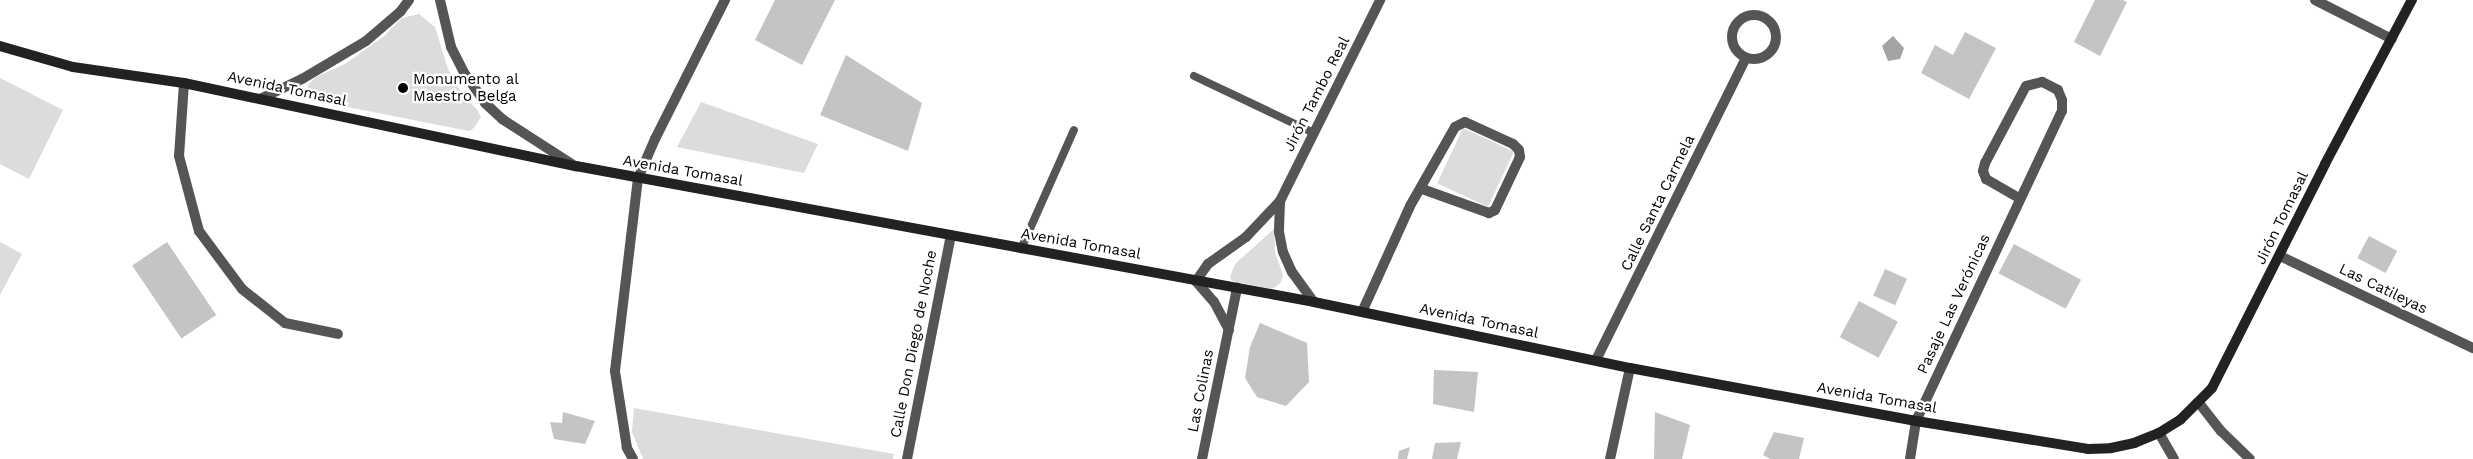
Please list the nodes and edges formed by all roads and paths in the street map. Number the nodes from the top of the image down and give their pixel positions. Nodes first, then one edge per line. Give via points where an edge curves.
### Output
1 (409, 0) edge
2 (440, 0) edge
3 (726, 0) edge
4 (1380, 0) edge
5 (2315, 0) edge
6 (2412, 0) edge
7 (2392, 39) junction
8 (0, 46) edge
9 (1746, 58) junction
10 (1194, 76) dead end
11 (184, 83) junction
12 (260, 99) junction
13 (1074, 130) dead end
14 (1314, 132) junction
15 (576, 166) junction
16 (638, 178) junction
17 (1422, 189) junction
18 (2020, 199) junction
19 (1280, 201) junction
20 (951, 236) junction
21 (1021, 249) junction
22 (2280, 256) junction
23 (1196, 281) junction
24 (1237, 288) junction
25 (1314, 302) junction
26 (1362, 312) junction
27 (1228, 330) junction
28 (338, 334) dead end
29 (2473, 348) edge
30 (1596, 360) junction
31 (1630, 368) junction
32 (2199, 403) junction
33 (1916, 421) junction
34 (2158, 433) junction
35 (633, 459) edge
36 (908, 459) edge
37 (1202, 459) edge
38 (1610, 459) edge
39 (1910, 459) edge
40 (2174, 459) edge
41 (2250, 459) edge

1 - 12 street via 366,41 302,79
2 - 15 street via 451,46 465,74 486,103 502,119
3 - 16 street
4 - 14 street, Jirón Tambo Real
5 - 7 street
6 - 7 street, Jirón Tomasal
7 - 22 street, Jirón Tomasal
8 - 11 street, Avenida Tomasal via 73,67
9 - 9 street via 1761,59 1772,50 1776,36 1765,17 1744,17 1733,28 1734,49
9 - 30 street, Calle Santa Carmela
10 - 14 lane
11 - 12 street, Avenida Tomasal
11 - 28 street via 179,156 199,231 242,289 285,323
12 - 15 street, Avenida Tomasal
13 - 21 lane
14 - 19 street, Jirón Tambo Real
15 - 16 street, Avenida Tomasal
16 - 20 street, Avenida Tomasal
16 - 35 street via 615,371 627,448
17 - 17 street via 1459,124 1465,122 1513,144 1519,150 1520,157 1495,210 1489,213
17 - 26 street via 1410,206
18 - 18 street, Pasaje Las Verónicas via 2062,111 2058,90 2042,82 2026,86 1984,163 1986,179
18 - 33 street, Pasaje Las Verónicas
19 - 23 street, Jirón Tambo Real via 1246,237 1208,264
19 - 25 street, Jirón Tambo Real via 1279,232 1283,252 1292,272
20 - 21 street, Avenida Tomasal
20 - 36 street, Calle Don Diego de Noche
21 - 23 street, Avenida Tomasal
22 - 29 street, Las Catileyas
22 - 32 street, Jirón Tomasal via 2223,370
23 - 24 street, Avenida Tomasal
23 - 27 street via 1214,302
24 - 25 street, Avenida Tomasal
24 - 27 street, Las Colinas
25 - 26 street, Avenida Tomasal
26 - 30 street, Avenida Tomasal
27 - 37 street, Las Colinas
30 - 31 street, Avenida Tomasal
31 - 33 street, Avenida Tomasal
31 - 38 street
32 - 34 street, Jirón Tomasal
32 - 41 street
33 - 34 street, Avenida Tomasal via 2088,449 2134,443
33 - 39 street, Pasaje Las Verónicas
34 - 40 street

